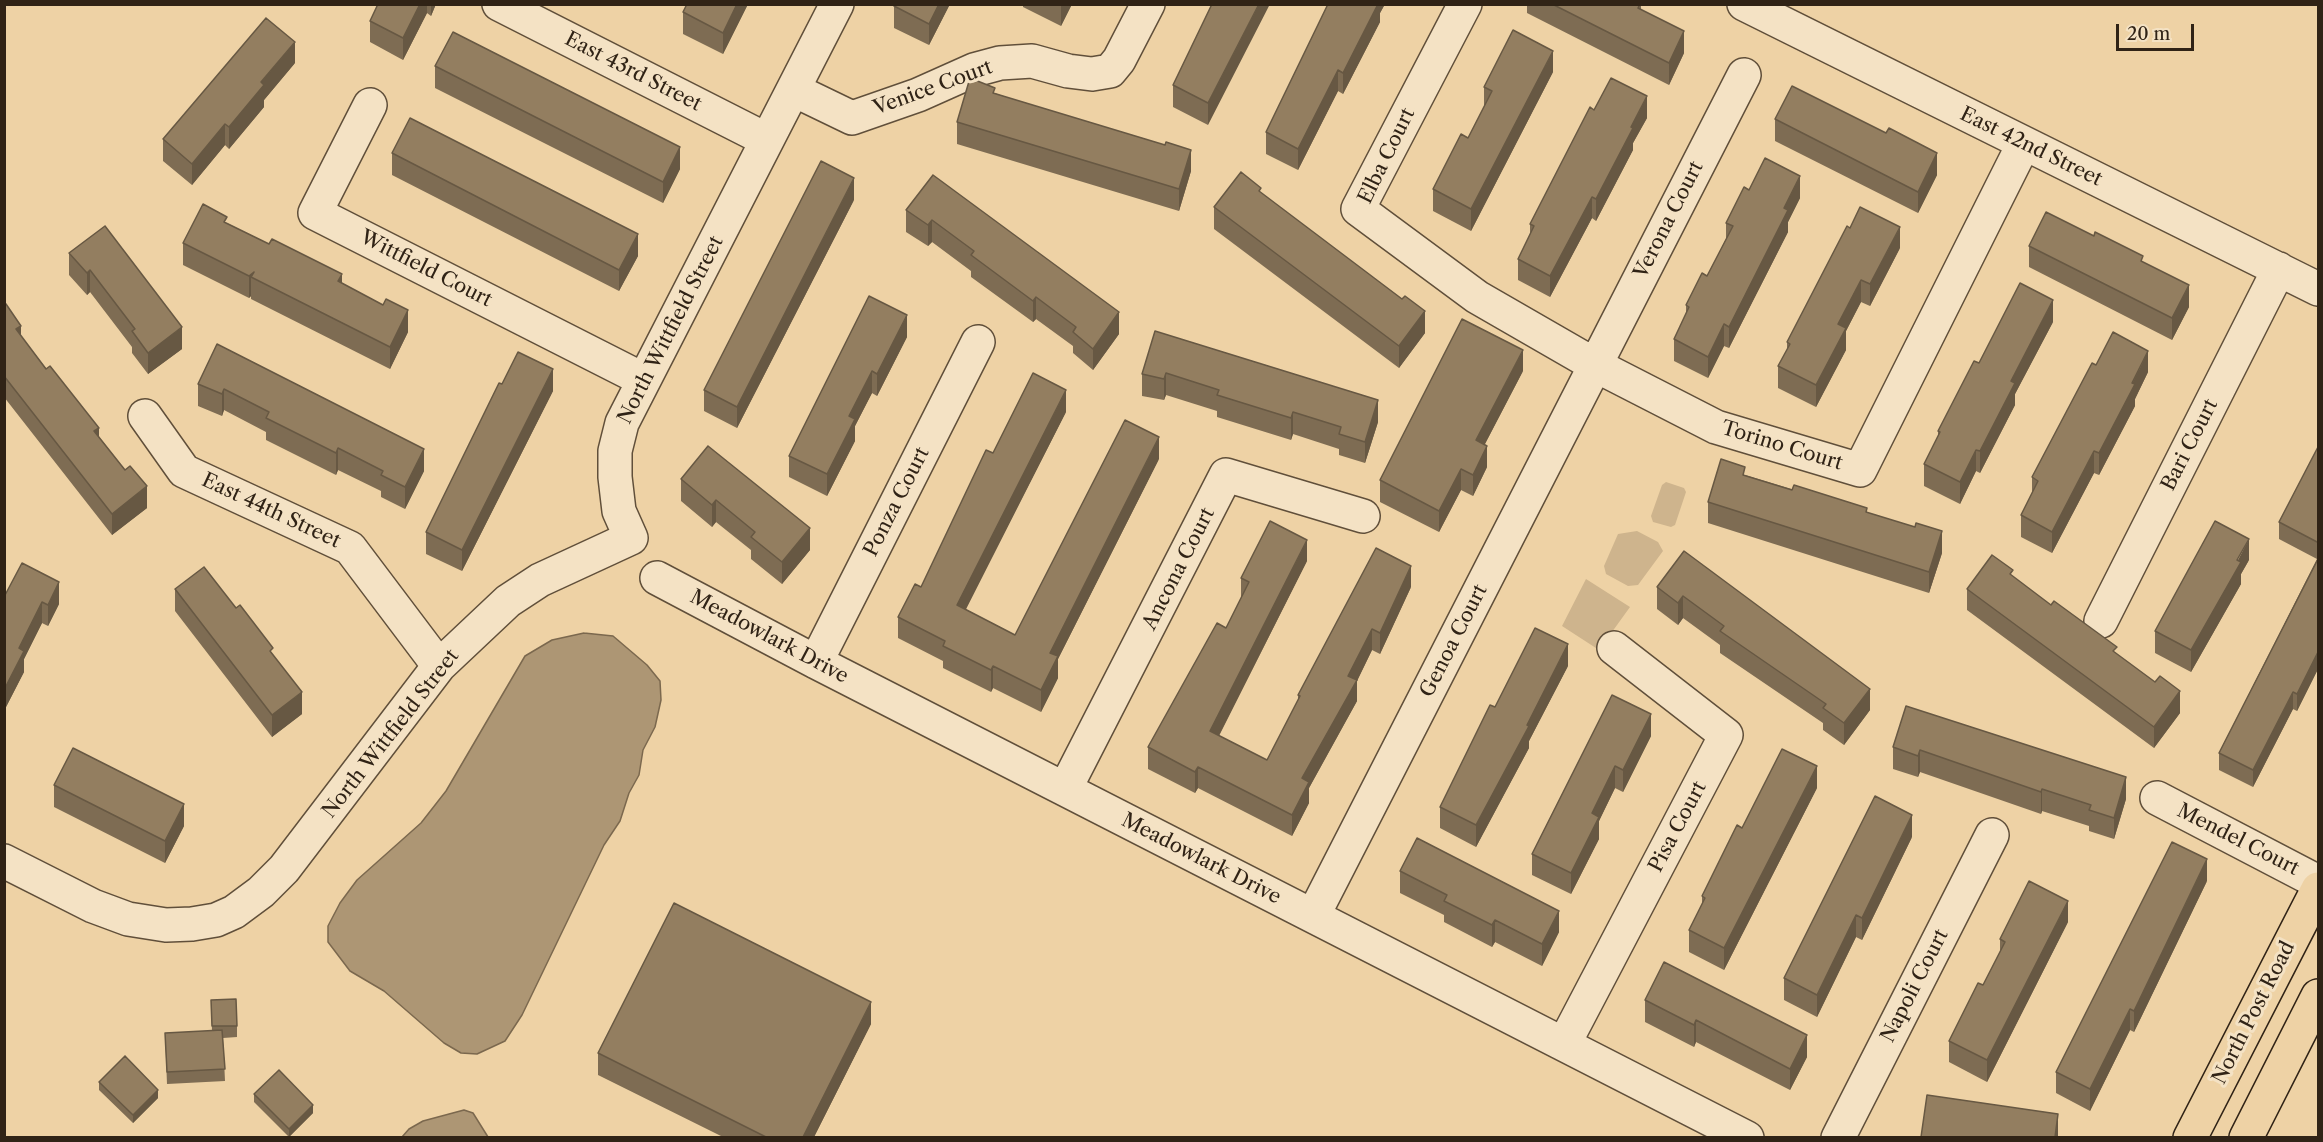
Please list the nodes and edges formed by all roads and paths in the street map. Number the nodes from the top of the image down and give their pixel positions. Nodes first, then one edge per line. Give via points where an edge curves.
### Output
1 (499, 4) edge
2 (837, 4) edge
3 (1148, 4) edge
4 (1464, 4) edge
5 (1744, 4) edge
6 (1744, 75) dead end
7 (794, 90) junction
8 (370, 105) dead end
9 (767, 140) junction
10 (2024, 143) junction
11 (2278, 269) junction
12 (2319, 290) edge
13 (1478, 297) joint
14 (978, 342) dead end
15 (1595, 365) junction
16 (645, 380) junction
17 (145, 416) dead end
18 (1364, 516) dead end
19 (657, 578) dead end
20 (2101, 621) dead end
21 (1614, 648) dead end
22 (816, 662) junction
23 (439, 666) junction
24 (1065, 789) junction
25 (2157, 798) dead end
26 (1992, 836) dead end
27 (4, 861) edge
28 (2319, 882) edge
29 (2319, 890) edge
30 (1313, 916) junction
31 (2319, 996) edge
32 (1564, 1044) junction
33 (1747, 1137) edge
34 (1838, 1137) edge
35 (2190, 1137) edge
36 (2246, 1137) edge

1 - 9 street, East 43rd Street
2 - 7 street, North Wittfield Street
3 - 7 street, Venice Court via 1110,71 1076,72 1032,61 1000,63 852,118
4 - 13 street, Elba Court via 1358,209
5 - 10 street, East 42nd Street
6 - 15 street, Verona Court
7 - 9 street, North Wittfield Street
8 - 16 street, Wittfield Court via 315,213
9 - 16 street, North Wittfield Street
10 - 11 street, East 42nd Street
10 - 15 street, Torino Court via 1860,470 1716,427
11 - 12 street, East 42nd Street
11 - 20 street, Bari Court
13 - 15 street, Torino Court
14 - 22 street, Ponza Court
15 - 30 street, Genoa Court
16 - 23 street, North Wittfield Street via 622,423 615,457 617,501 631,538 540,580 508,601
17 - 23 street, East 44th Street via 184,471 350,548
18 - 24 street, Ancona Court via 1226,475
19 - 22 street, Meadowlark Drive
21 - 32 street, Pisa Court via 1726,735
22 - 24 street, Meadowlark Drive
23 - 27 street, North Wittfield Street via 284,869 243,906 216,920 166,925 128,919 93,906
24 - 30 street, Meadowlark Drive
25 - 28 street, Mendel Court
26 - 34 street, Napoli Court
29 - 35 main road, North Post Road
30 - 32 street, Meadowlark Drive
31 - 36 main road
32 - 33 street, Meadowlark Drive

